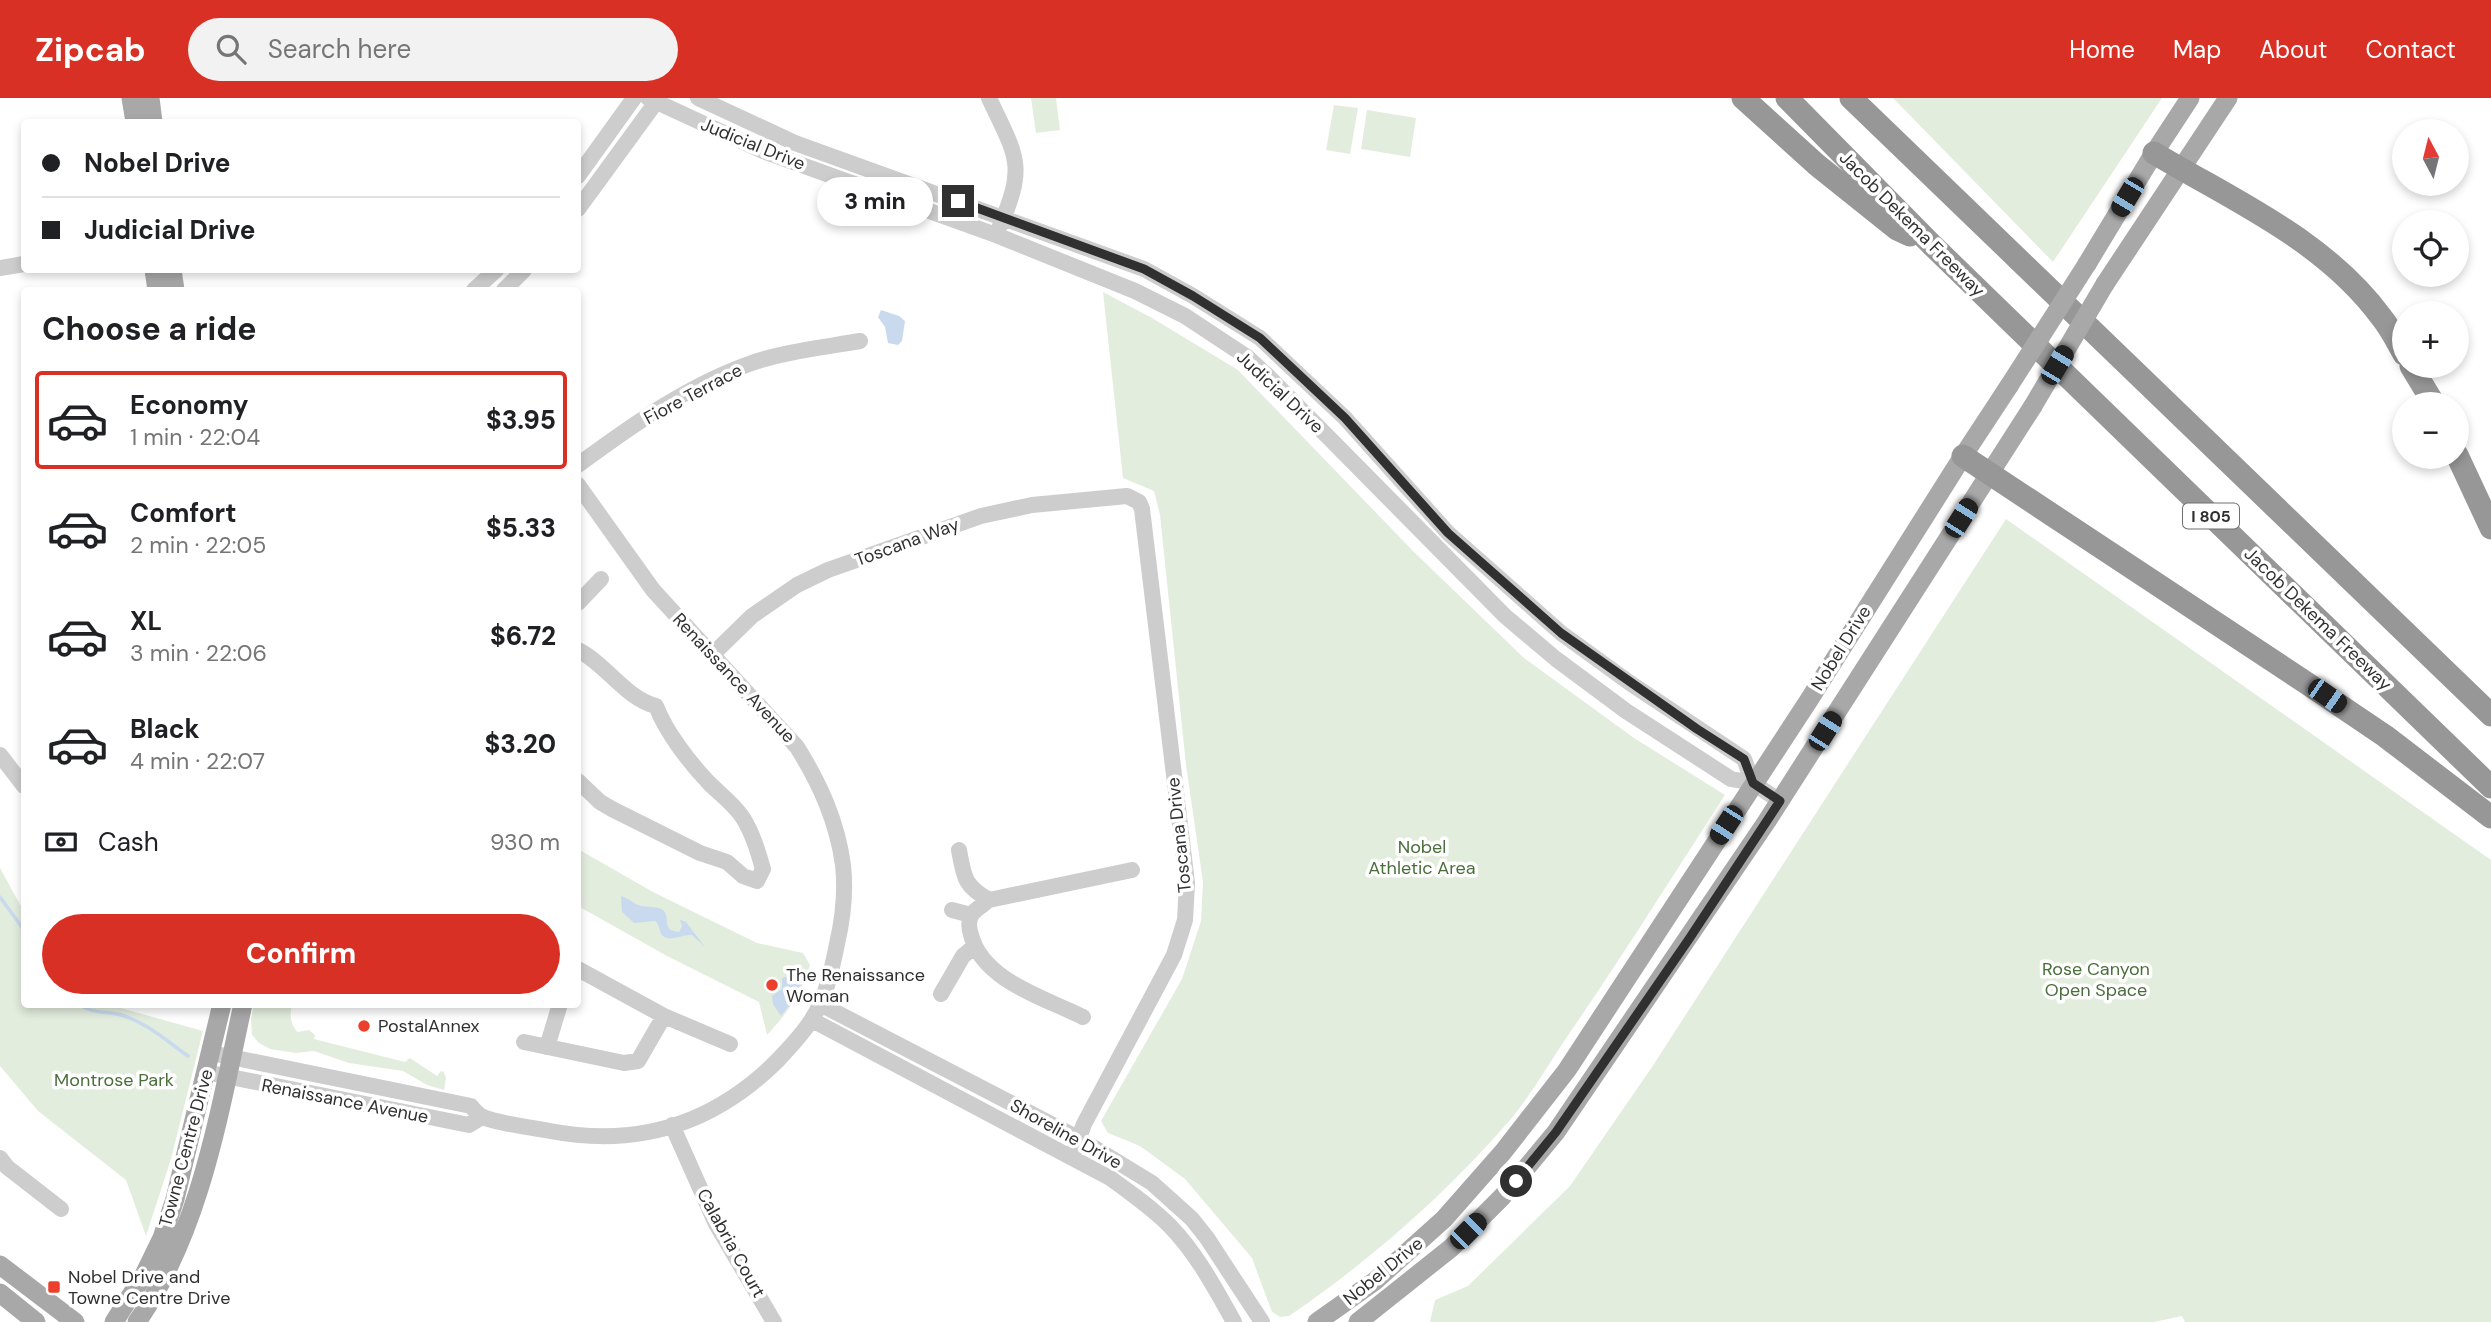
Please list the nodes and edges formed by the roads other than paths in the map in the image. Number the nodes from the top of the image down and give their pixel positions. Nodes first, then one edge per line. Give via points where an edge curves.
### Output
1 (131, 98) edge
2 (150, 98) edge
3 (634, 98) edge
4 (698, 98) edge
5 (989, 98) edge
6 (1743, 98) edge
7 (1787, 98) edge
8 (1852, 98) edge
9 (2190, 98) edge
10 (2228, 98) edge
11 (654, 99) edge
12 (134, 119) edge
13 (153, 119) edge
14 (2154, 153) junction
15 (2182, 170) junction
16 (581, 172) edge
17 (581, 205) edge
18 (1003, 217) junction
19 (996, 235) junction
20 (1932, 245) junction
21 (21, 264) edge
22 (0, 268) edge
23 (493, 273) edge
24 (521, 273) edge
25 (477, 287) edge
26 (507, 287) edge
27 (2392, 334) edge
28 (860, 341) dead end
29 (1963, 456) junction
30 (581, 463) edge
31 (2464, 469) edge
32 (1990, 472) junction
33 (581, 489) edge
34 (1127, 496) joint
35 (2491, 528) edge
36 (601, 579) dead end
37 (581, 600) edge
38 (581, 652) edge
39 (713, 654) junction
40 (2491, 715) edge
41 (0, 755) edge
42 (21, 782) edge
43 (1753, 783) junction
44 (581, 784) edge
45 (2491, 787) edge
46 (1780, 801) junction
47 (2491, 817) edge
48 (959, 850) dead end
49 (1132, 870) dead end
50 (989, 900) junction
51 (952, 910) dead end
52 (971, 915) junction
53 (975, 946) junction
54 (581, 972) edge
55 (941, 994) dead end
56 (820, 1004) junction
57 (221, 1008) edge
58 (242, 1008) edge
59 (559, 1008) edge
60 (664, 1016) junction
61 (1083, 1017) dead end
62 (812, 1020) junction
63 (524, 1042) dead end
64 (730, 1044) dead end
65 (547, 1047) junction
66 (208, 1063) junction
67 (228, 1067) junction
68 (672, 1125) junction
69 (1080, 1139) junction
70 (0, 1158) edge
71 (1072, 1158) junction
72 (61, 1209) dead end
73 (0, 1265) edge
74 (0, 1293) edge
75 (36, 1322) edge
76 (75, 1322) edge
77 (114, 1322) edge
78 (137, 1322) edge
79 (774, 1322) edge
80 (1234, 1322) edge
81 (1262, 1322) edge
82 (1317, 1322) edge
83 (1358, 1322) edge

1 - 12 main road
2 - 13 main road
3 - 16 street
4 - 18 street, Judicial Drive via 795,143
5 - 18 street via 1015,155 1017,175
6 - 20 highway via 1897,229
7 - 20 highway, Jacob Dekema Freeway / I 805
8 - 40 highway, I 805
9 - 14 main road, Nobel Drive
10 - 15 main road, Nobel Drive
11 - 17 street
11 - 19 street, Judicial Drive via 763,151
14 - 15 highway
14 - 29 main road, Nobel Drive, bridge
15 - 27 highway via 2310,246 2347,279
15 - 32 main road, Nobel Drive, bridge via 2105,284
18 - 19 street
18 - 43 street, Judicial Drive via 1144,269 1260,338 1345,418 1448,533 1561,633 1744,759
19 - 43 street, Judicial Drive via 1135,291 1185,316 1247,357 1525,633 1626,711 1731,779
20 - 45 highway, Jacob Dekema Freeway / I 805
21 - 22 street
23 - 25 street
24 - 26 street
28 - 30 street, Fiore Terrace via 751,363 719,376 662,407
29 - 32 highway
29 - 43 main road, Nobel Drive
31 - 35 highway
32 - 46 main road, Nobel Drive
32 - 47 highway via 2385,736
33 - 39 street, Renaissance Avenue via 653,590
34 - 39 street, Toscana Way via 1032,505 981,516 828,570 752,616
34 - 69 street, Toscana Drive via 1142,509 1187,883 1185,920 1174,955
36 - 37 street
38 - 44 street via 642,702 656,706 662,722 697,769 744,819 763,869 757,881 727,862 612,809
39 - 56 street, Renaissance Avenue via 797,747 833,820 843,867 844,906
41 - 42 street
43 - 46 street, Judicial Drive
43 - 82 main road, Nobel Drive via 1567,1070 1503,1152 1444,1219 1376,1281
46 - 83 main road, Nobel Drive via 1556,1132 1502,1197 1451,1248
48 - 50 street via 965,880
49 - 50 street
50 - 52 street
51 - 52 street
52 - 53 street
53 - 55 street via 963,956
53 - 61 street via 996,974
54 - 60 street
56 - 62 street, Renaissance Avenue
56 - 69 street, Shoreline Drive
57 - 66 main road, Towne Centre Drive
58 - 67 main road, Towne Centre Drive
59 - 65 street
60 - 64 street
60 - 65 street via 640,1064
62 - 68 street, Renaissance Avenue via 742,1093
62 - 71 street, Shoreline Drive
63 - 65 street
66 - 67 street, Renaissance Avenue
66 - 77 main road, Towne Centre Drive via 162,1238
67 - 68 street, Renaissance Avenue via 404,1114 468,1125 482,1117 600,1137
67 - 78 main road, Towne Centre Drive via 186,1230 166,1276
68 - 79 street, Calabria Court via 716,1224
69 - 71 street, Toscana Drive
69 - 81 street, Shoreline Drive via 1152,1183 1192,1219
70 - 72 street
71 - 80 street, Shoreline Drive via 1110,1178 1170,1226 1201,1266
73 - 76 main road
74 - 75 main road

